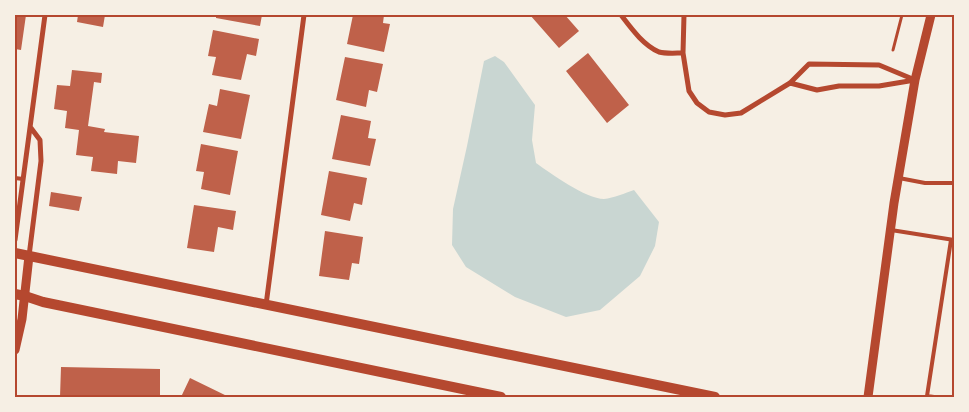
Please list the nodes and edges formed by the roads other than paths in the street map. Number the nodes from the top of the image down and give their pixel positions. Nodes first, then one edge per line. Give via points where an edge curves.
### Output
1 (45, 15) edge
2 (304, 15) edge
3 (621, 15) edge
4 (684, 15) edge
5 (932, 15) edge
6 (683, 53) junction
7 (914, 80) junction
8 (790, 83) junction
9 (31, 128) junction
10 (15, 178) edge
11 (899, 178) junction
12 (23, 179) junction
13 (954, 184) edge
14 (891, 230) junction
15 (15, 240) edge
16 (952, 240) edge
17 (15, 253) edge
18 (29, 256) junction
19 (20, 295) edge
20 (266, 306) junction
21 (15, 350) edge
22 (501, 397) edge
23 (715, 397) edge
24 (868, 397) edge
25 (934, 397) edge

1 - 9 street
2 - 20 street
3 - 6 street via 634,32 661,53
4 - 6 street
5 - 7 street
6 - 8 street via 689,91 709,112 741,114
7 - 8 street via 817,90
7 - 8 street via 879,65 809,64
7 - 11 street
9 - 12 street
9 - 18 street via 40,140 42,161
10 - 12 lane
11 - 13 lane
11 - 14 street
12 - 15 street
14 - 16 lane
14 - 24 street
16 - 25 lane via 927,396
17 - 18 main road
18 - 19 street
18 - 20 main road
19 - 21 street
19 - 22 main road
20 - 23 main road

